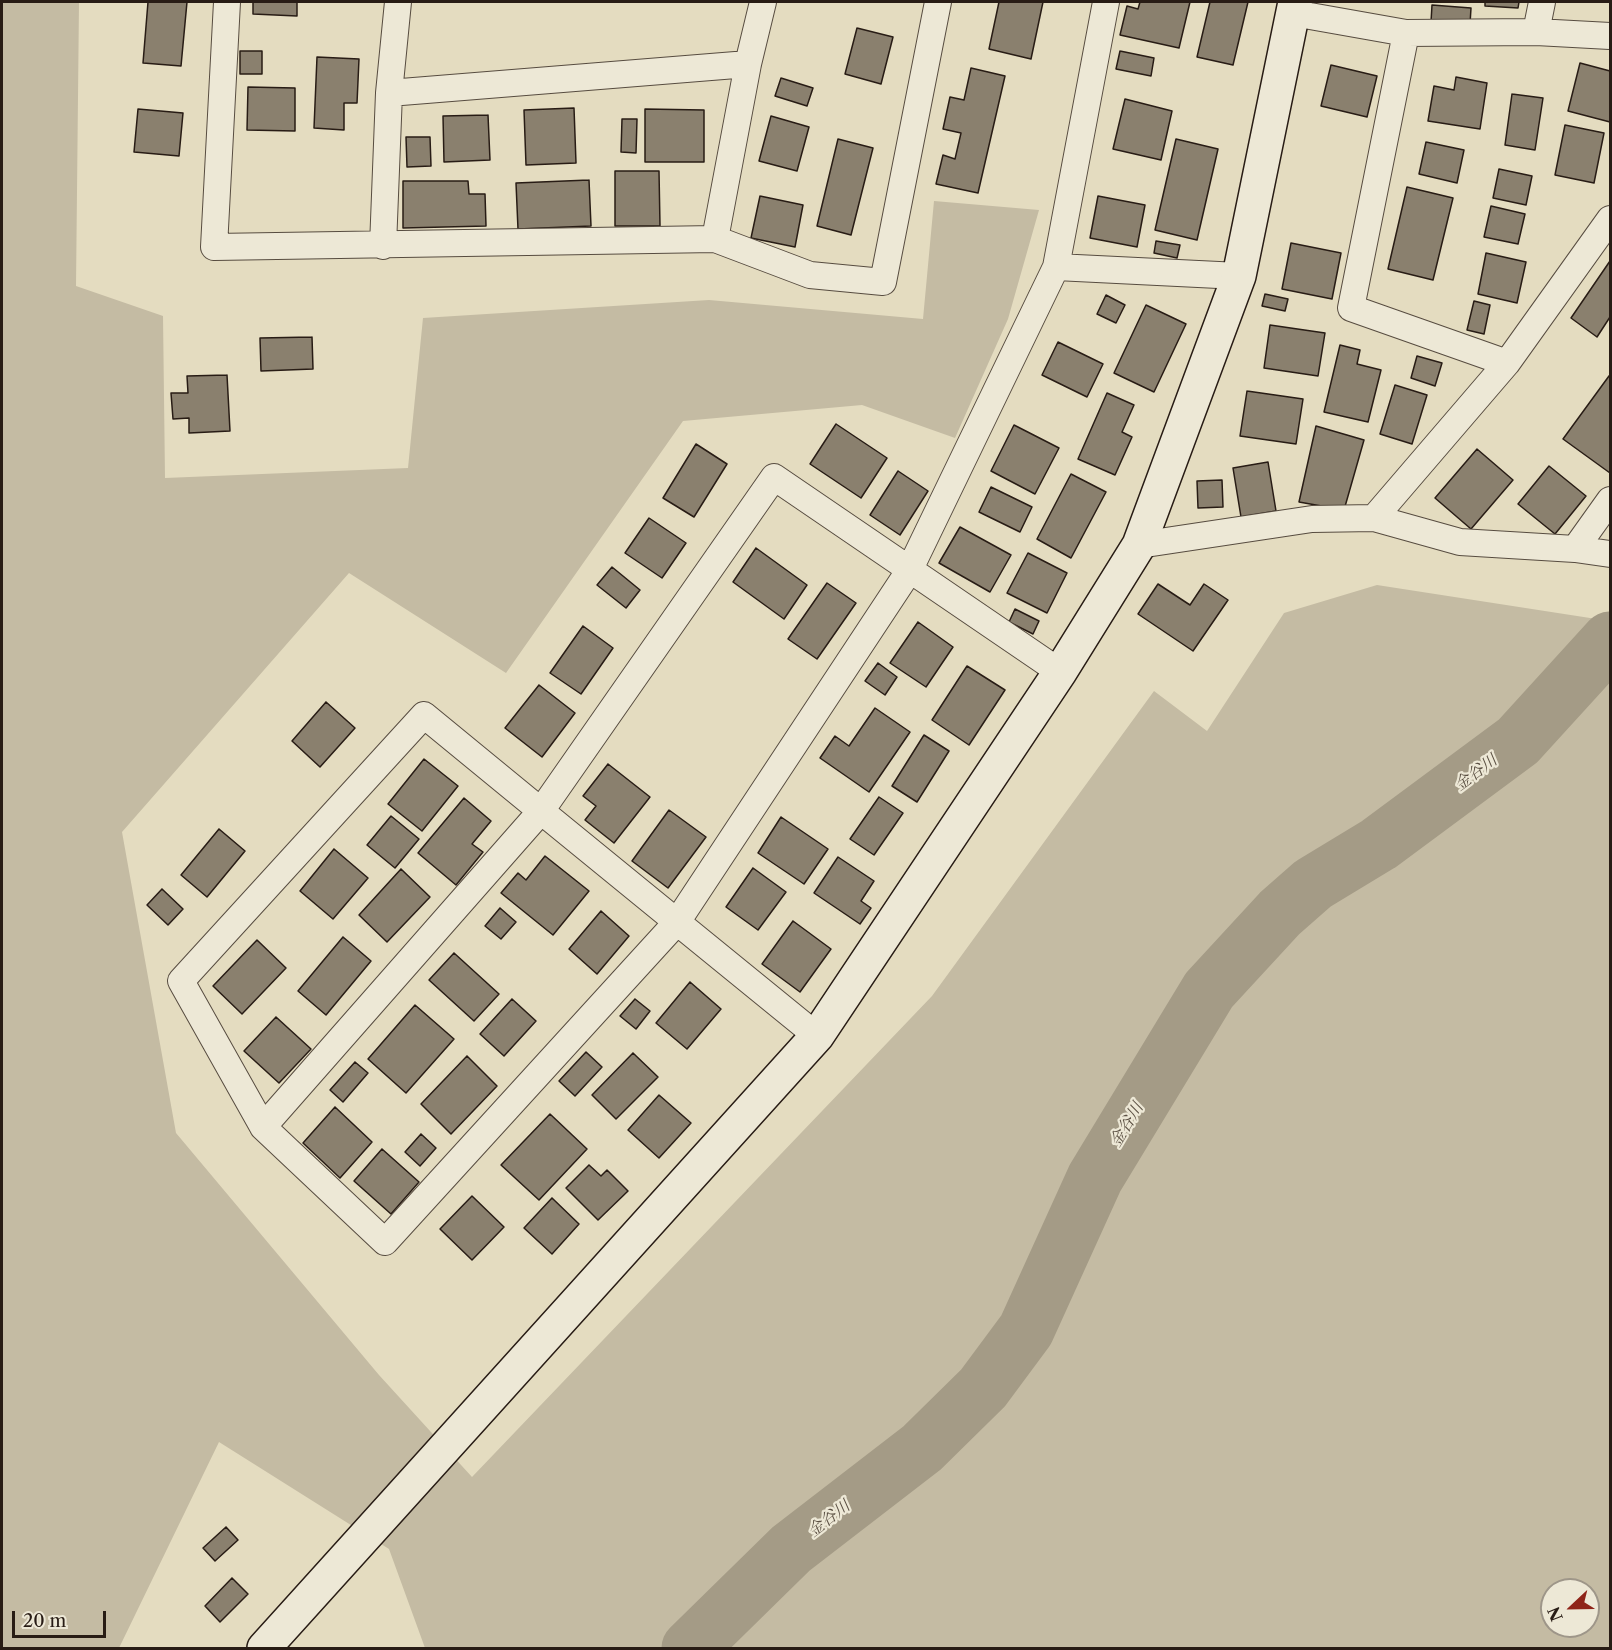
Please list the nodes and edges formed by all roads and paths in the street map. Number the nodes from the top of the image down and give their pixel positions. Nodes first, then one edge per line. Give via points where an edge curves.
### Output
1 (227, 2) edge
2 (398, 2) edge
3 (763, 2) edge
4 (938, 2) edge
5 (1106, 2) edge
6 (1542, 2) edge
7 (1294, 7) edge
8 (1536, 32) junction
9 (1406, 33) junction
10 (1611, 36) edge
11 (748, 64) junction
12 (389, 93) junction
13 (1611, 219) edge
14 (715, 239) junction
15 (383, 246) junction
16 (1056, 267) junction
17 (1239, 276) junction
18 (1507, 363) junction
19 (1611, 500) edge
20 (1374, 518) junction
21 (1140, 545) junction
22 (1575, 549) junction
23 (1611, 554) edge
24 (909, 571) junction
25 (1060, 672) junction
26 (541, 811) junction
27 (677, 922) junction
28 (817, 1036) junction
29 (263, 1127) junction
30 (264, 1648) edge

1 - 15 street via 214,248
2 - 12 street
3 - 11 street
4 - 14 street via 883,282 810,275
5 - 16 street
6 - 8 street
7 - 9 street
7 - 17 street
8 - 9 street
8 - 10 street
9 - 18 street via 1351,308
11 - 12 street
11 - 14 street
12 - 15 street
13 - 18 street
14 - 15 street
16 - 17 street
16 - 24 street
17 - 21 street
18 - 20 street
19 - 22 street
20 - 21 street via 1312,519
20 - 22 street via 1460,542
21 - 25 street
22 - 23 street
24 - 25 street
24 - 26 street via 774,477
24 - 27 street
25 - 28 street
26 - 27 street
26 - 29 street
26 - 29 street via 424,715 181,981
27 - 28 street
27 - 29 street via 385,1242
28 - 30 street

